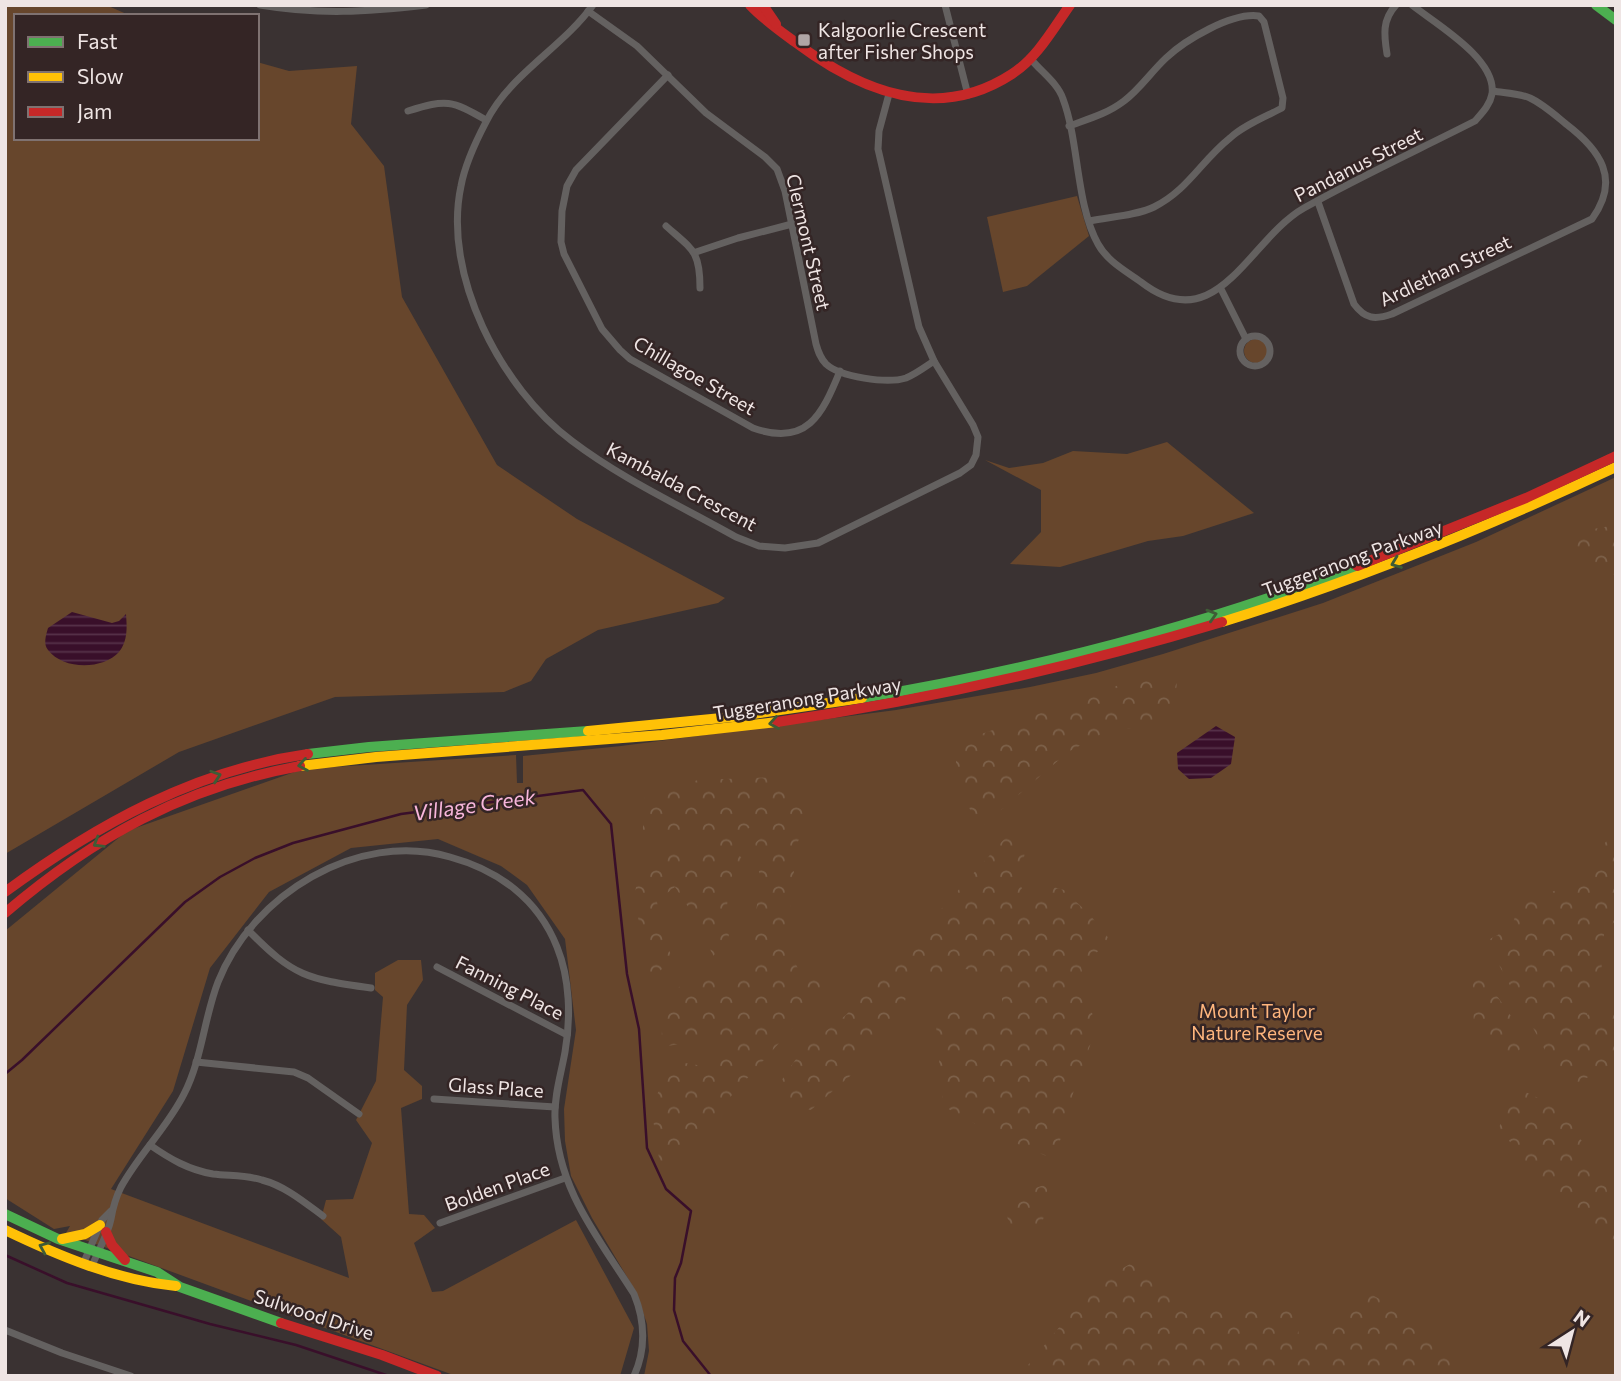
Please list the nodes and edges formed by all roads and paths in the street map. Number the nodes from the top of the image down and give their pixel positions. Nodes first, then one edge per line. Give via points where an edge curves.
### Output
1 (260, 5) edge
2 (425, 5) edge
3 (750, 5) edge
4 (763, 5) edge
5 (945, 5) edge
6 (1070, 5) edge
7 (1396, 5) edge
8 (1412, 5) edge
9 (1596, 5) edge
10 (1607, 5) edge
11 (590, 8) edge
12 (1616, 12) edge
13 (1616, 20) edge
14 (780, 30) junction
15 (1387, 54) dead end
16 (1030, 58) junction
17 (667, 75) junction
18 (1493, 91) junction
19 (889, 94) junction
20 (968, 95) junction
21 (408, 111) dead end
22 (486, 120) junction
23 (1069, 126) junction
24 (1614, 176) edge
25 (1318, 202) junction
26 (1090, 221) junction
27 (792, 224) junction
28 (666, 226) dead end
29 (696, 252) junction
30 (700, 288) dead end
31 (1221, 289) junction
32 (1246, 339) junction
33 (934, 361) junction
34 (840, 371) junction
35 (1616, 456) edge
36 (1616, 467) edge
37 (5, 892) edge
38 (5, 913) edge
39 (248, 930) junction
40 (438, 967) dead end
41 (371, 988) dead end
42 (567, 1035) junction
43 (196, 1062) junction
44 (434, 1099) dead end
45 (555, 1107) junction
46 (359, 1114) dead end
47 (150, 1145) junction
48 (565, 1178) junction
49 (5, 1214) edge
50 (323, 1216) dead end
51 (440, 1223) dead end
52 (103, 1228) junction
53 (5, 1230) edge
54 (58, 1239) junction
55 (93, 1251) junction
56 (126, 1262) junction
57 (88, 1264) junction
58 (180, 1287) junction
59 (5, 1329) edge
60 (131, 1376) edge
61 (437, 1376) edge
62 (634, 1376) edge

1 - 2 street via 355,13
3 - 14 main road
4 - 14 main road
5 - 20 street
6 - 16 main road
7 - 15 street via 1384,28
8 - 18 street via 1485,65
9 - 13 main road
10 - 12 main road
11 - 17 street, Clermont Street
11 - 22 street, Kambalda Crescent via 512,85
14 - 19 main road via 837,72
16 - 20 main road via 996,84
16 - 23 street, Pandanus Street via 1063,97
17 - 27 street, Clermont Street via 706,113 770,162 781,178
17 - 34 street, Chillagoe Street via 576,170 564,197 560,225 564,254 602,328 630,359 766,432 796,432 814,421
18 - 24 street, Ardlethan Street via 1522,95 1545,108 1598,149
18 - 25 street, Pandanus Street via 1475,121
19 - 20 main road via 922,100
19 - 33 street, Kambalda Crescent via 878,149 914,314
21 - 22 street via 442,101
22 - 33 street, Kambalda Crescent via 460,187 459,253 463,278 481,321 512,377 545,418 602,463 736,537 785,548 818,543 971,465 978,437
23 - 26 street, Pandanus Street
23 - 26 street via 1126,100 1168,56 1200,34 1247,16 1259,16 1264,22 1282,108 1231,136 1185,187 1168,199 1150,209
24 - 25 street, Ardlethan Street via 1607,202 1592,219 1379,318 1364,316 1354,304
25 - 31 street, Pandanus Street via 1276,231
26 - 31 street, Pandanus Street via 1104,254 1156,294 1181,301
27 - 29 street
27 - 34 street, Clermont Street via 816,344 822,360
28 - 29 street
29 - 30 street
31 - 32 street
32 - 32 street via 1258,336 1267,341 1270,351 1265,362 1256,366 1244,361 1240,349
33 - 34 street via 896,380
37 -> 35 main road, Tuggeranong Parkway via 115,820 189,785 236,769 347,749 735,718 1033,664 1179,626 1326,578 1482,517
36 -> 38 main road, Tuggeranong Parkway via 1452,541 1302,597 1031,675 758,725 328,761 235,780 122,828 52,873
39 - 41 street via 276,958 305,976
39 - 42 street via 295,887 360,857 420,852 468,862 519,892 546,923 565,975
39 - 43 street via 218,982
40 - 42 street, Fanning Place
42 - 45 street
43 - 46 street via 294,1072
43 - 47 street via 185,1093
44 - 45 street, Glass Place
45 - 48 street via 556,1144
47 - 50 street via 196,1170 273,1184
47 - 52 street via 121,1187
48 - 51 street, Bolden Place
48 - 62 street via 640,1310 643,1345
49 - 54 main road, Sulwood Drive
52 - 54 main road
52 - 55 street
52 - 56 main road
57 -> 53 main road, Sulwood Drive
54 - 55 main road, Sulwood Drive
55 - 56 main road, Sulwood Drive
55 - 57 street
56 - 58 main road, Sulwood Drive via 157,1272
57 - 58 main road, Sulwood Drive via 145,1283
58 - 61 main road, Sulwood Drive
59 - 60 street

